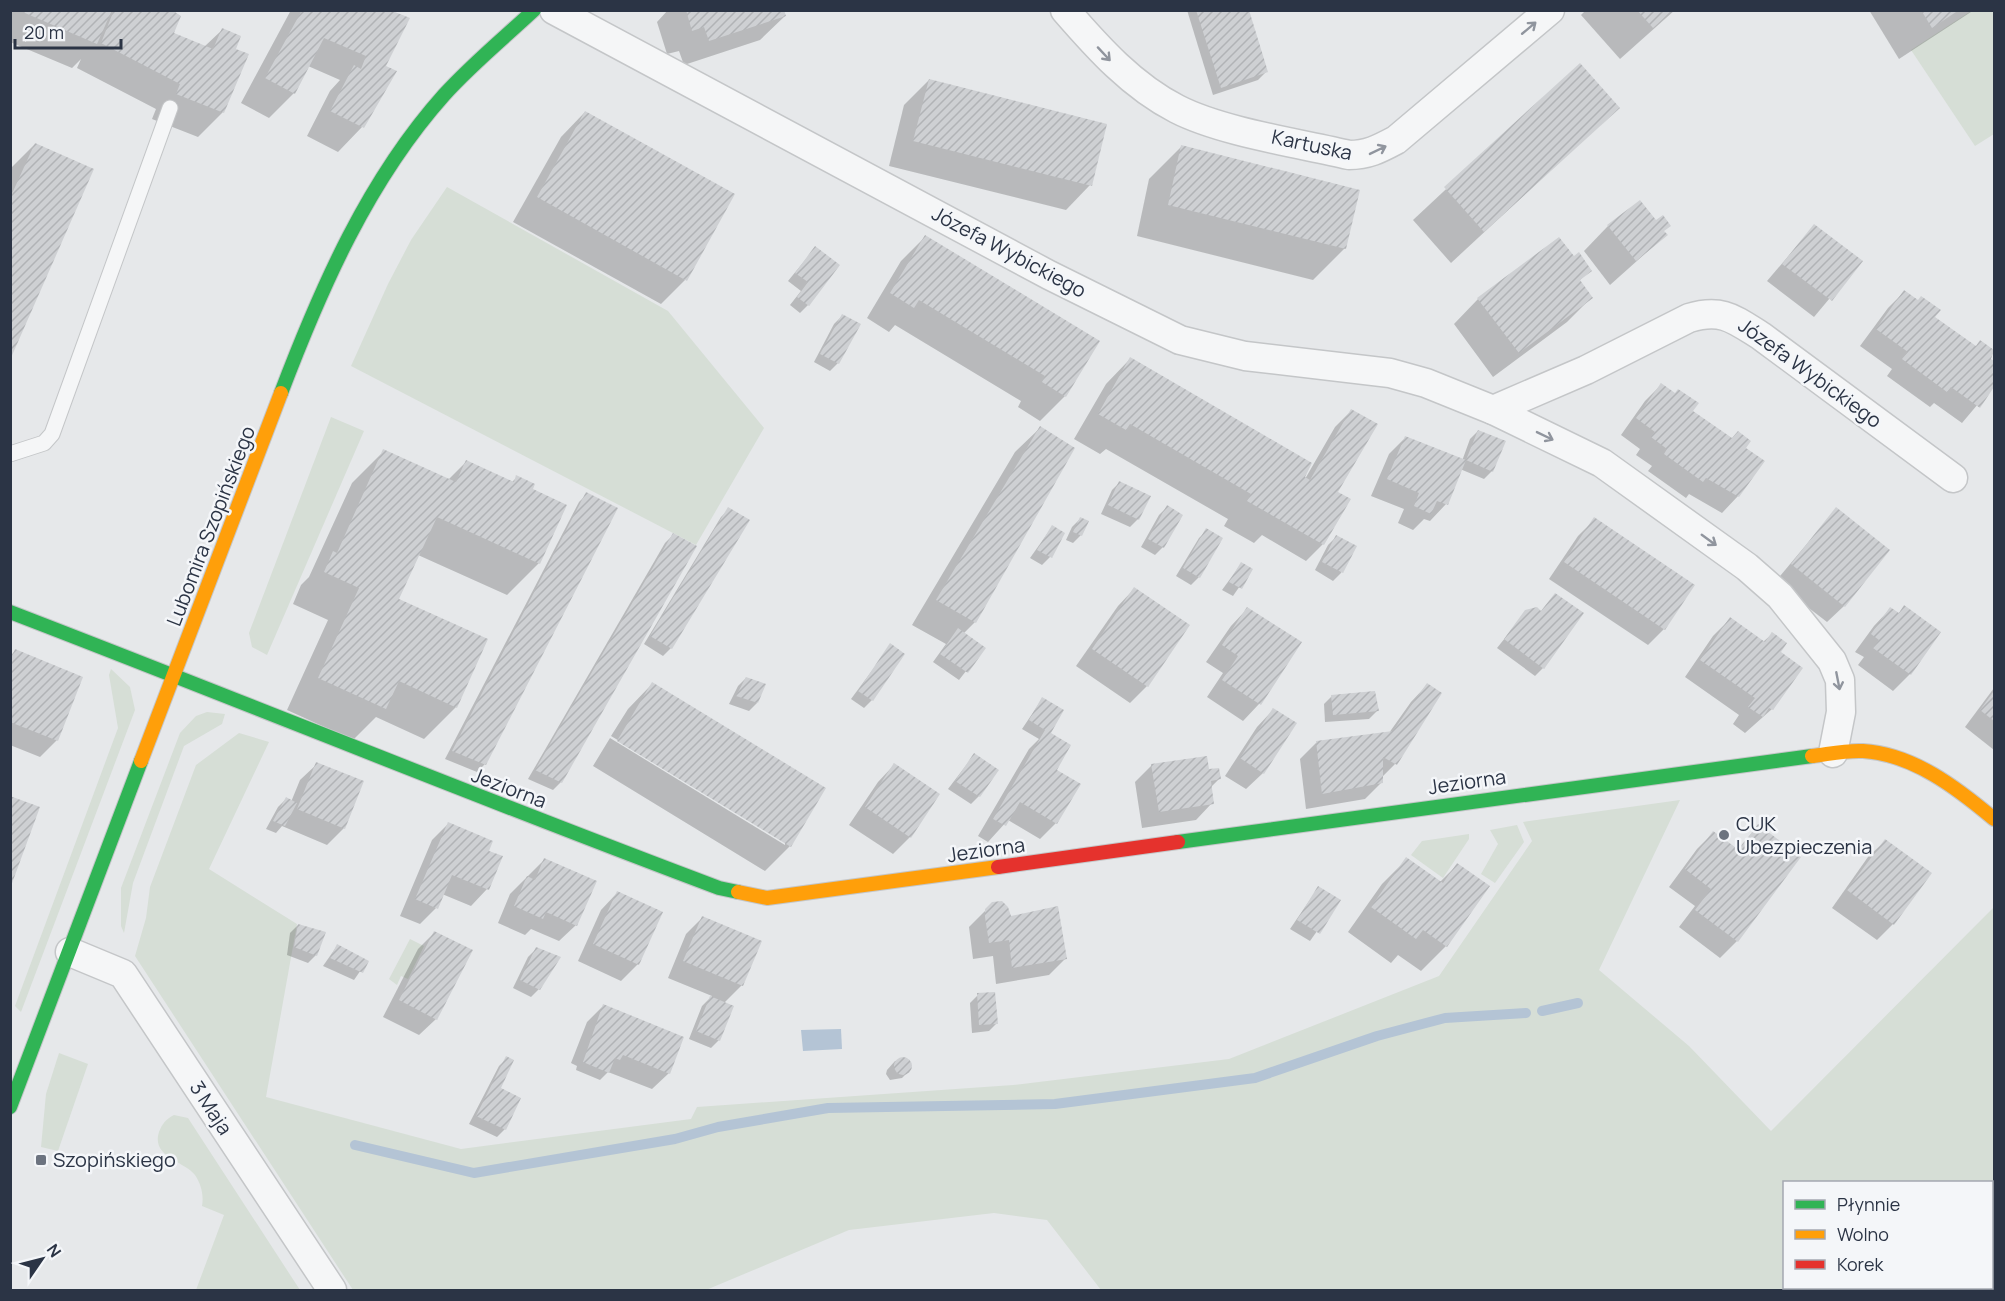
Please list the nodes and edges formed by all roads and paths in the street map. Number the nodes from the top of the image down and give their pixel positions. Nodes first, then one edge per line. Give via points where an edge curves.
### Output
1 (534, 10) edge
2 (554, 10) edge
3 (1065, 10) edge
4 (1550, 10) edge
5 (170, 108) dead end
6 (1493, 410) junction
7 (10, 454) edge
8 (1953, 478) dead end
9 (10, 612) edge
10 (176, 675) junction
11 (1833, 753) junction
12 (1995, 819) edge
13 (70, 952) junction
14 (10, 1107) edge
15 (332, 1290) edge

1 - 10 street, Lubomira Szopińskiego via 444,95 398,154 361,216 315,306
2 - 6 street, Józefa Wybickiego via 1049,275 1180,340 1245,356 1390,373
3 -> 4 street, Kartuska via 1109,60 1177,109 1206,121 1355,155 1373,153 1396,140
5 - 7 lane via 52,434 44,443
6 - 8 street, Józefa Wybickiego via 1586,370 1689,318 1717,314 1732,317 1761,336
6 -> 11 street, Józefa Wybickiego via 1624,477 1747,567 1780,596 1832,661 1840,680 1841,712
9 - 10 street, Jeziorna
10 - 11 street, Jeziorna via 500,806 718,888 767,898
10 - 13 street, Lubomira Szopińskiego
11 - 12 street, Jeziorna via 1865,751 1900,759 1965,794
13 - 14 street, Lubomira Szopińskiego
13 - 15 street, 3 Maja via 123,974

